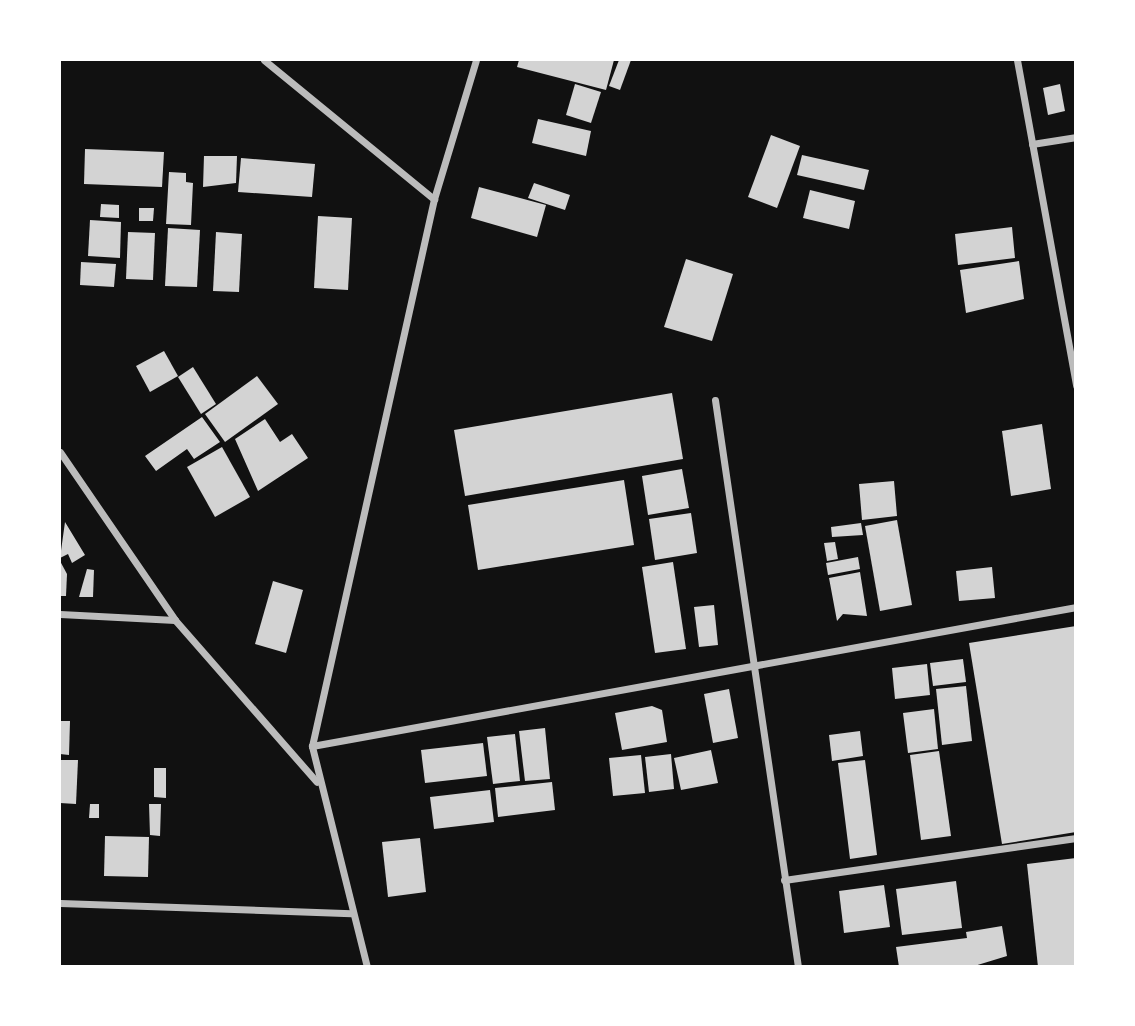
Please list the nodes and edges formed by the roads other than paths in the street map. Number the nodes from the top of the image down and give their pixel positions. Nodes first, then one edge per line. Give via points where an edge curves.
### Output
1 (264, 60) edge
2 (476, 60) edge
3 (1017, 60) edge
4 (1076, 136) edge
5 (1032, 144) junction
6 (434, 199) junction
7 (1076, 386) edge
8 (715, 400) dead end
9 (60, 452) edge
10 (1076, 607) edge
11 (60, 614) edge
12 (175, 620) junction
13 (749, 664) junction
14 (312, 746) junction
15 (319, 784) junction
16 (1076, 838) edge
17 (784, 880) junction
18 (60, 903) edge
19 (351, 913) junction
20 (367, 967) edge
21 (798, 967) edge

1 - 6 street
2 - 6 street
3 - 5 street
4 - 5 street
5 - 7 street
6 - 14 street
8 - 13 street
9 - 12 street
10 - 13 street
11 - 12 street
12 - 15 street
13 - 14 street
13 - 17 street
14 - 15 street
15 - 19 street
16 - 17 street
17 - 21 street
18 - 19 street
19 - 20 street

